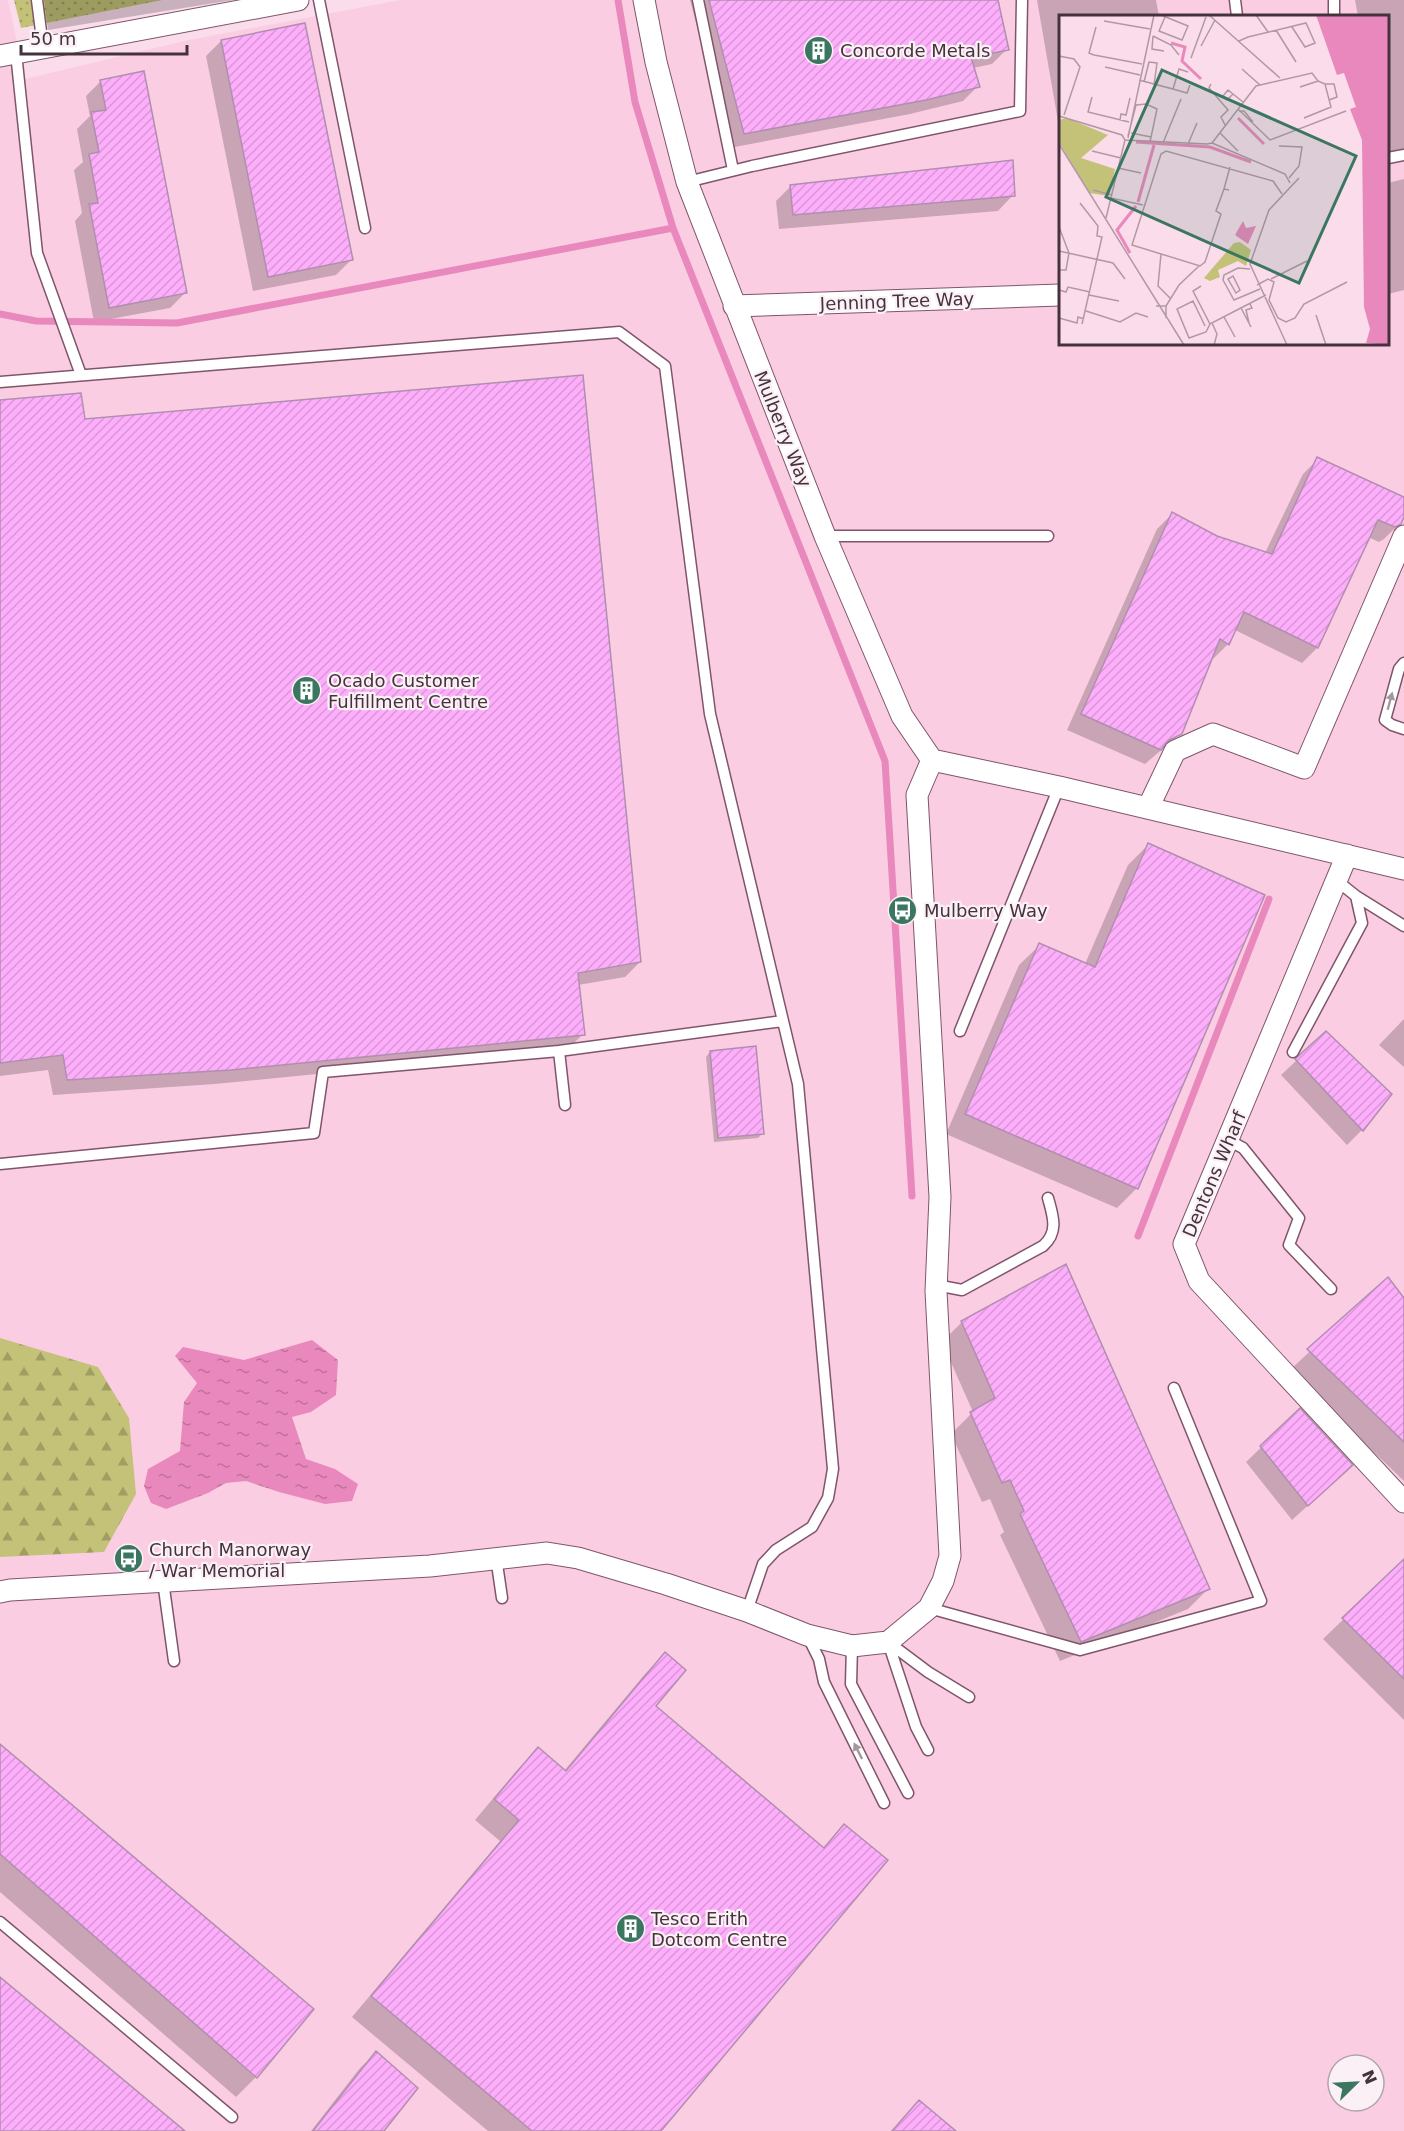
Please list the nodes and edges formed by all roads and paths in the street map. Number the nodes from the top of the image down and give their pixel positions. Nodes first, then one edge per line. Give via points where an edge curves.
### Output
1 (37, 0) edge
2 (298, 0) edge
3 (320, 0) edge
4 (644, 0) edge
5 (698, 0) edge
6 (1022, 0) edge
7 (1235, 0) edge
8 (1237, 15) edge
9 (43, 47) junction
10 (8, 54) edge
11 (1404, 155) edge
12 (1389, 158) edge
13 (733, 170) junction
14 (687, 182) junction
15 (364, 228) dead end
16 (1059, 295) edge
17 (734, 306) junction
18 (81, 375) junction
19 (0, 382) edge
20 (825, 536) junction
21 (1048, 536) dead end
22 (1404, 536) edge
23 (1404, 663) edge
24 (1404, 729) edge
25 (932, 760) junction
26 (1059, 787) junction
27 (1148, 808) junction
28 (1347, 855) junction
29 (1404, 868) edge
30 (1336, 880) junction
31 (1356, 896) junction
32 (1404, 926) edge
33 (783, 1021) junction
34 (960, 1031) dead end
35 (559, 1051) junction
36 (1293, 1052) dead end
37 (565, 1105) dead end
38 (1228, 1140) junction
39 (0, 1164) edge
40 (1048, 1198) dead end
41 (936, 1286) junction
42 (1331, 1289) dead end
43 (1174, 1388) dead end
44 (1404, 1502) edge
45 (496, 1557) junction
46 (163, 1581) junction
47 (0, 1592) edge
48 (502, 1598) dead end
49 (929, 1608) junction
50 (747, 1611) junction
51 (807, 1635) junction
52 (888, 1642) junction
53 (852, 1646) junction
54 (174, 1661) dead end
55 (969, 1697) dead end
56 (928, 1750) dead end
57 (908, 1793) dead end
58 (884, 1803) dead end
59 (0, 1922) edge
60 (232, 2117) dead end

1 - 9 lane
2 - 9 street
3 - 15 lane
4 - 14 street, Mulberry Way
5 - 13 lane
6 - 13 lane via 1020,111
7 - 8 lane
9 - 10 street
10 - 18 lane via 37,253
11 - 12 lane
13 - 14 lane
14 - 17 street, Mulberry Way
16 - 17 street, Jenning Tree Way
17 - 20 street, Mulberry Way
18 - 19 lane
18 - 33 lane via 619,332 665,366 710,714
20 - 21 lane
20 - 25 street, Mulberry Way via 902,716
22 - 27 street via 1304,768 1213,734 1175,751
24 -> 23 lane via 1385,720
25 - 26 street
25 - 41 street via 917,795 940,1197
26 - 27 street
26 - 34 lane
27 - 28 street
28 - 29 street
28 - 30 street, Dentons Wharf
30 - 31 lane
30 - 38 street, Dentons Wharf
31 - 32 lane
31 - 36 lane via 1362,923
33 - 35 lane
33 - 50 lane via 798,1084 833,1469 828,1498 812,1527 776,1550 763,1564
35 - 37 lane
35 - 39 lane via 323,1072 314,1133
38 - 42 lane via 1243,1148 1299,1218 1289,1245
38 - 44 street, Dentons Wharf via 1184,1244 1199,1281
40 - 41 lane via 1054,1231 1043,1246 962,1290
41 - 49 street via 950,1556
43 - 49 lane via 1261,1600 1080,1650
45 - 46 street via 430,1566
45 - 48 lane
45 - 50 street via 547,1553 578,1558
46 - 47 street
46 - 54 lane
49 - 52 street
50 - 51 street
51 - 53 street
58 -> 51 lane via 824,1682 819,1659
52 - 53 street
52 - 55 lane
52 - 56 lane via 916,1727
53 - 57 lane via 852,1684
59 - 60 lane

